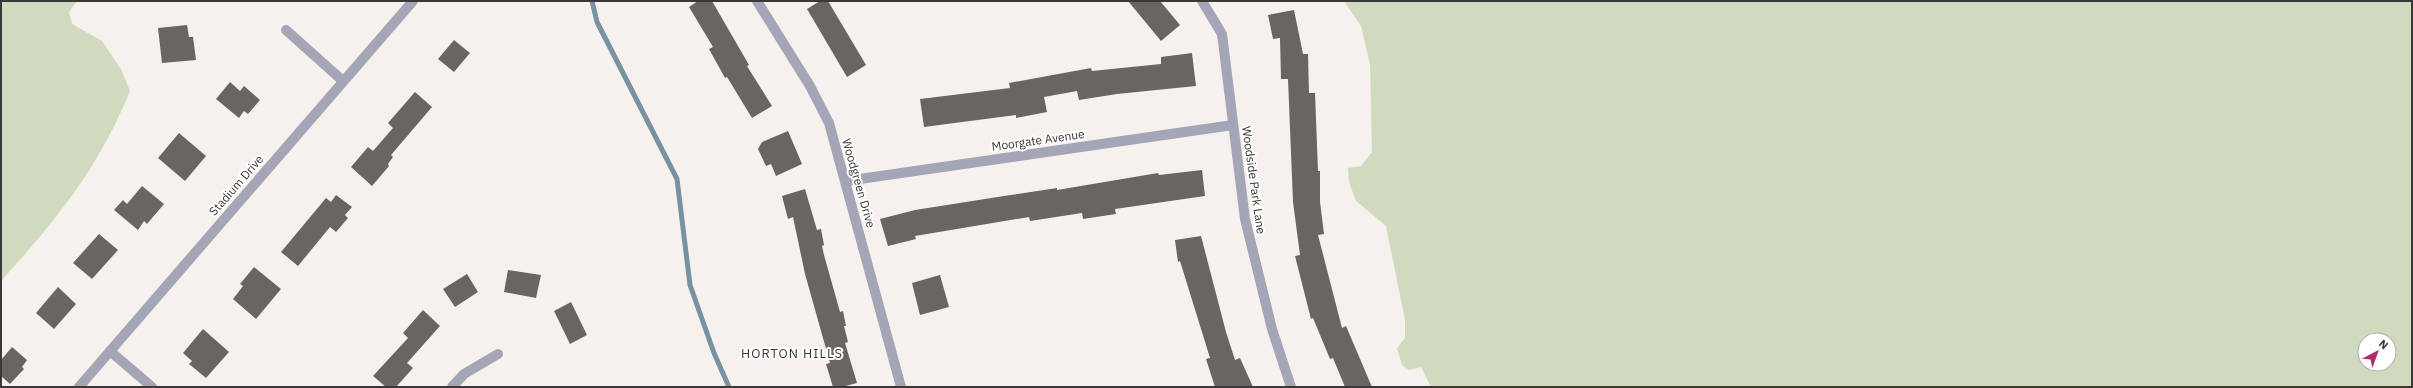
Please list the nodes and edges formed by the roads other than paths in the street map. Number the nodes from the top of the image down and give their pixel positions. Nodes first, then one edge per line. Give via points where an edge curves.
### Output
1 (413, 1) edge
2 (757, 1) edge
3 (1202, 1) edge
4 (286, 30) dead end
5 (343, 81) junction
6 (1233, 124) junction
7 (846, 182) junction
8 (110, 351) junction
9 (498, 354) dead end
10 (79, 387) edge
11 (152, 387) edge
12 (452, 387) edge
13 (901, 387) edge
14 (1291, 387) edge

1 - 5 street, Stadium Drive
2 - 7 street, Woodgreen Drive via 810,86 829,123
3 - 6 street, Woodside Park Lane via 1222,34
4 - 5 street
5 - 8 street, Stadium Drive
6 - 7 street, Moorgate Avenue
6 - 14 street, Woodside Park Lane via 1245,219 1272,329
7 - 13 street, Woodgreen Drive
8 - 10 street, Stadium Drive
8 - 11 street
9 - 12 street via 464,374

